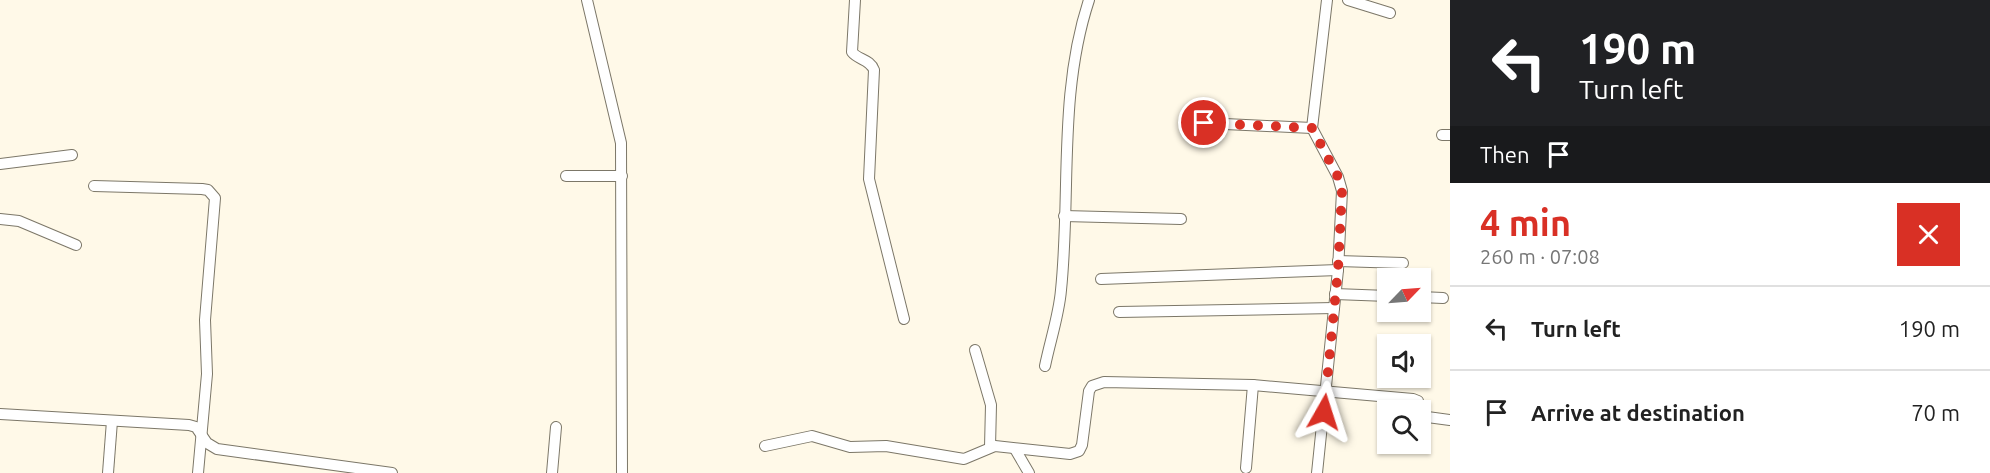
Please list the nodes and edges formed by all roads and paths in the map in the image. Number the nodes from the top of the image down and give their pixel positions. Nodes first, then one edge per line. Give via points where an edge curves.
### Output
1 (586, 0) edge
2 (855, 0) edge
3 (1089, 0) edge
4 (1327, 0) edge
5 (1348, 0) edge
6 (1390, 13) dead end
7 (1204, 123) dead end
8 (1312, 128) junction
9 (72, 155) dead end
10 (0, 164) edge
11 (566, 176) dead end
12 (622, 176) junction
13 (94, 186) dead end
14 (1064, 216) junction
15 (0, 219) edge
16 (1181, 219) dead end
17 (76, 245) dead end
18 (1403, 263) dead end
19 (1338, 266) junction
20 (1101, 279) dead end
21 (1335, 294) junction
22 (1377, 296) edge
23 (1431, 297) edge
24 (1443, 298) dead end
25 (1334, 308) junction
26 (1119, 312) dead end
27 (904, 319) dead end
28 (975, 350) dead end
29 (1045, 366) dead end
30 (1253, 385) junction
31 (1326, 391) junction
32 (1416, 400) edge
33 (0, 414) edge
34 (1431, 417) edge
35 (1450, 420) edge
36 (112, 421) junction
37 (556, 427) dead end
38 (200, 432) junction
39 (765, 446) dead end
40 (990, 447) junction
41 (1015, 448) junction
42 (1246, 468) dead end
43 (351, 470) edge
44 (108, 473) edge
45 (198, 473) edge
46 (388, 473) edge
47 (552, 473) edge
48 (622, 473) edge
49 (1029, 473) edge
50 (1317, 473) edge

1 - 12 street via 621,143
2 - 27 street via 852,52 868,61 874,70 869,179
3 - 14 street via 1080,29 1068,110
4 - 8 street
5 - 6 street
7 - 8 street
8 - 19 street via 1340,184
9 - 10 street
11 - 12 street
12 - 48 street
13 - 38 street via 202,189 215,198 205,320 207,374
14 - 16 street
14 - 29 street via 1061,291
15 - 17 street via 18,221
18 - 19 street
19 - 20 street
19 - 21 street
21 - 22 street
21 - 25 street
23 - 24 street
25 - 26 street
25 - 31 street
28 - 40 street via 991,405
30 - 31 street
30 - 41 street via 1097,384 1089,391 1079,451 1070,454
30 - 42 street
31 - 32 street
31 - 50 street
33 - 36 street
34 - 35 street
36 - 38 street via 189,425
36 - 44 street
37 - 47 street
38 - 43 street via 217,449
38 - 45 street
39 - 40 street via 818,436 850,447 886,446 964,459
40 - 41 street
41 - 49 street
43 - 46 street

